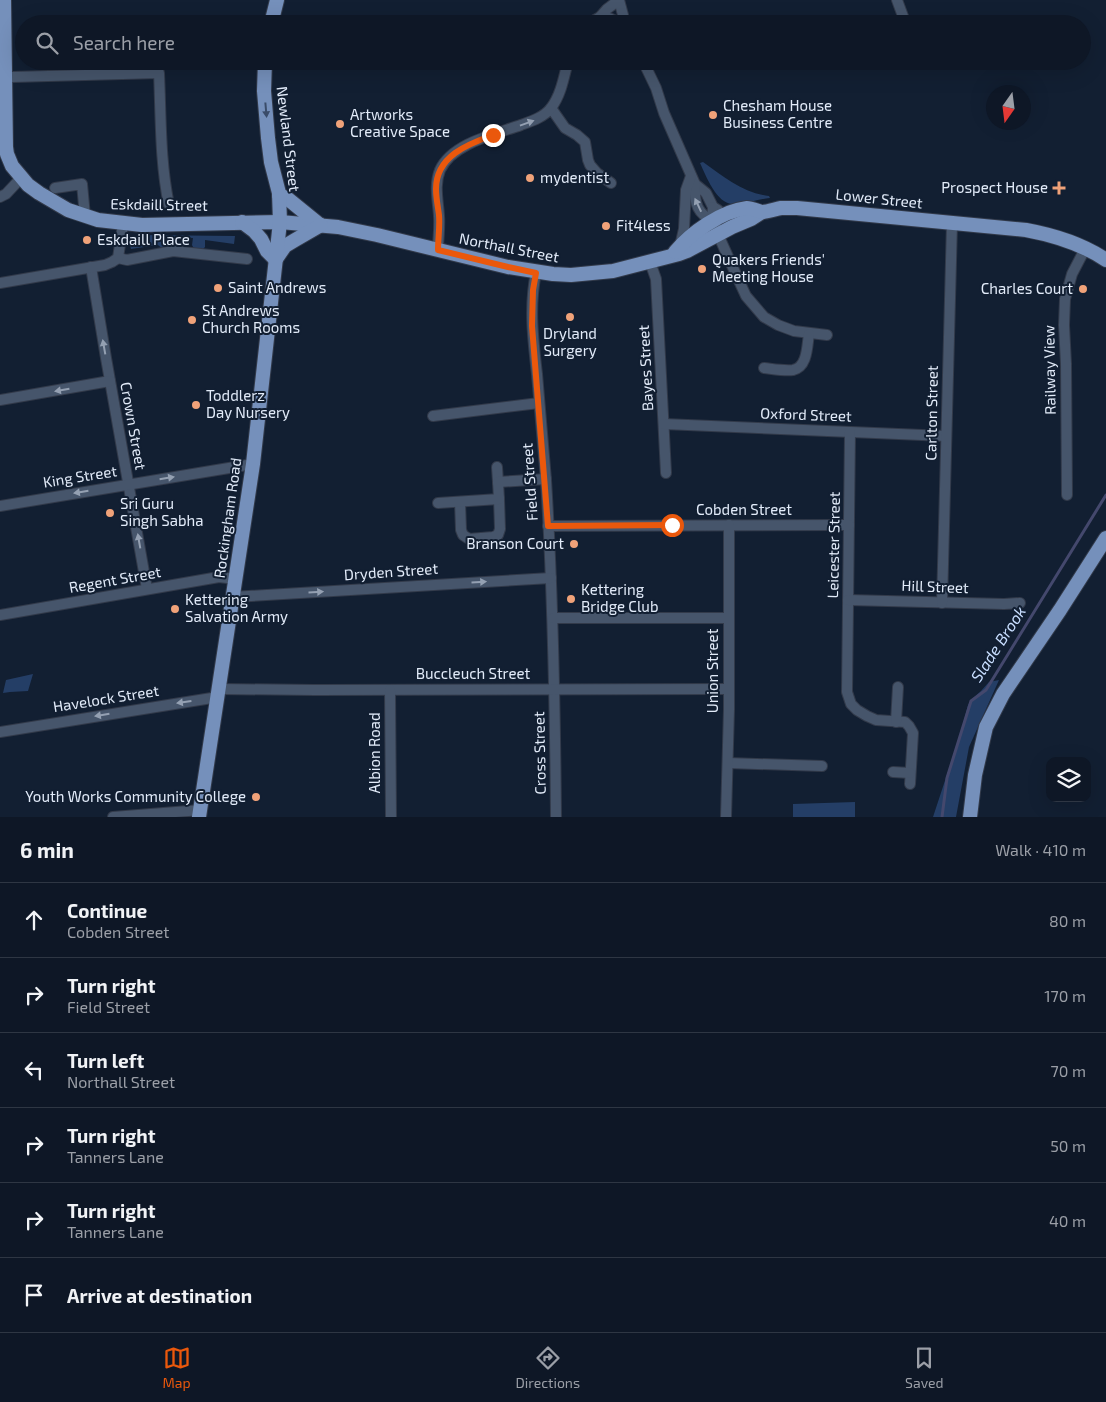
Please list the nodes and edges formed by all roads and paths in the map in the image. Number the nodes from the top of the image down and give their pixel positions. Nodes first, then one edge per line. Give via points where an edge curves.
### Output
1 (4, 0) edge
2 (277, 0) edge
3 (619, 0) edge
4 (898, 0) edge
5 (273, 15) edge
6 (602, 15) edge
7 (623, 15) edge
8 (903, 15) edge
9 (265, 70) edge
10 (566, 70) edge
11 (647, 70) edge
12 (3, 76) edge
13 (551, 108) junction
14 (21, 178) junction
15 (693, 180) junction
16 (610, 183) dead end
17 (55, 188) dead end
18 (0, 197) edge
19 (279, 200) junction
20 (169, 205) dead end
21 (713, 214) junction
22 (85, 216) junction
23 (730, 220) junction
24 (242, 222) junction
25 (280, 222) junction
26 (952, 223) junction
27 (123, 224) junction
28 (321, 226) junction
29 (718, 235) junction
30 (1085, 249) junction
31 (438, 250) junction
32 (676, 251) junction
33 (118, 258) junction
34 (275, 259) junction
35 (247, 260) dead end
36 (1106, 260) edge
37 (650, 262) junction
38 (91, 267) junction
39 (536, 273) junction
40 (0, 283) edge
41 (809, 334) junction
42 (828, 336) dead end
43 (764, 368) dead end
44 (110, 381) junction
45 (0, 400) edge
46 (539, 404) junction
47 (433, 416) dead end
48 (664, 424) junction
49 (850, 432) junction
50 (946, 436) junction
51 (253, 464) junction
52 (497, 467) dead end
53 (666, 473) dead end
54 (546, 479) junction
55 (498, 482) junction
56 (129, 484) junction
57 (1067, 495) dead end
58 (499, 499) junction
59 (460, 502) junction
60 (438, 503) dead end
61 (0, 506) edge
62 (729, 525) junction
63 (849, 525) junction
64 (548, 526) junction
65 (1106, 538) edge
66 (551, 578) junction
67 (236, 579) junction
68 (147, 589) junction
69 (233, 597) junction
70 (848, 600) junction
71 (942, 603) junction
72 (1020, 603) dead end
73 (0, 615) edge
74 (553, 618) junction
75 (729, 618) junction
76 (898, 687) dead end
77 (555, 689) junction
78 (728, 689) junction
79 (390, 690) junction
80 (218, 693) junction
81 (896, 722) junction
82 (0, 732) edge
83 (728, 763) junction
84 (822, 766) dead end
85 (894, 772) dead end
86 (910, 773) junction
87 (910, 784) dead end
88 (200, 813) edge
89 (113, 817) edge
90 (391, 817) edge
91 (556, 817) edge
92 (726, 817) edge
93 (970, 817) edge

1 - 12 main road, Eskdaill Street
2 - 5 main road
3 - 6 street
3 - 7 street
4 - 8 street
9 -> 19 main road, Newland Street via 268,138
10 - 13 street
11 - 15 street
12 - 14 main road, Eskdaill Street via 7,154
12 - 20 street via 159,74 161,141
13 - 16 street via 565,128 585,142 590,165
31 -> 13 street via 436,187 440,170 448,158 460,148 537,119
14 - 18 street
14 - 22 main road, Eskdaill Street via 48,199
15 - 21 street via 698,207 705,216
15 - 32 street via 686,190 684,229
17 - 22 street via 82,184
19 - 25 main road, Newland Street
19 - 28 main road via 288,199
21 - 23 main road, Lower Street
21 - 29 street
21 - 32 main road, Northall Street
22 - 27 main road, Eskdaill Street
23 - 26 main road, Lower Street via 748,208 762,212 805,208
23 - 29 main road, Lower Street
24 - 25 main road, Eskdaill Street
24 - 27 main road, Eskdaill Street
24 - 34 main road via 254,231
25 - 28 main road, Northall Street
25 - 34 main road, Rockingham Road
26 - 30 main road, Lower Street via 1038,232
26 - 50 street, Carlton Street
27 - 33 street
28 - 31 main road, Northall Street via 360,231
28 - 34 main road via 285,246
29 - 32 main road, Northall Street via 687,251
29 - 41 street via 746,296 764,317 778,326
30 - 36 main road, Lower Street
30 - 57 street, Railway View via 1072,274 1065,299
31 - 39 main road, Northall Street
32 - 37 main road, Northall Street
33 - 35 street via 128,260 173,251
33 - 38 street via 105,265
34 - 51 main road, Rockingham Road
37 - 39 main road, Northall Street via 600,274
37 - 48 street, Bayes Street via 656,279
38 - 40 street
44 -> 38 street, Crown Street
39 - 46 street, Field Street via 532,326
41 - 42 street
41 - 43 street via 804,361 798,367 793,370
44 -> 45 street
44 - 56 street, Crown Street
46 - 47 street
46 - 54 street, Field Street
48 - 49 street, Oxford Street
48 - 53 street, Bayes Street
49 - 50 street, Oxford Street
49 - 63 street, Leicester Street
50 - 71 street, Carlton Street
56 -> 51 street, King Street
51 - 67 main road, Rockingham Road
52 - 55 street
54 - 55 street
54 - 64 street, Field Street
55 - 58 street
56 -> 61 street, King Street
68 -> 56 street, Crown Street
58 - 59 street
58 - 59 street via 500,529 493,537 469,538 463,535
59 - 60 street
62 - 63 street, Cobden Street
62 - 64 street, Cobden Street
62 - 75 street, Union Street
63 - 70 street, Leicester Street
64 - 66 street, Field Street
65 - 93 main road via 1003,694 986,727
69 -> 66 street, Dryden Street
66 - 74 street, Field Street
67 - 68 street, Regent Street via 219,577
67 - 69 main road, Rockingham Road
68 - 73 street, Regent Street
69 - 80 main road, Rockingham Road
70 - 71 street, Hill Street
70 - 81 street, Leicester Street via 847,658 851,704 876,720
71 - 72 street, Hill Street
74 - 75 street
74 - 77 street, Field Street
75 - 78 street, Union Street
76 - 81 street
77 - 78 street, Buccleuch Street
77 - 79 street, Buccleuch Street
77 - 91 street, Cross Street
78 - 83 street, Union Street
79 - 80 street, Buccleuch Street
79 - 90 street, Albion Road
80 -> 82 street, Havelock Street
80 - 88 main road, Rockingham Road
81 - 86 street via 905,722 913,734
83 - 84 street
83 - 92 street, Union Street
85 - 86 street
86 - 87 street
88 - 89 street

